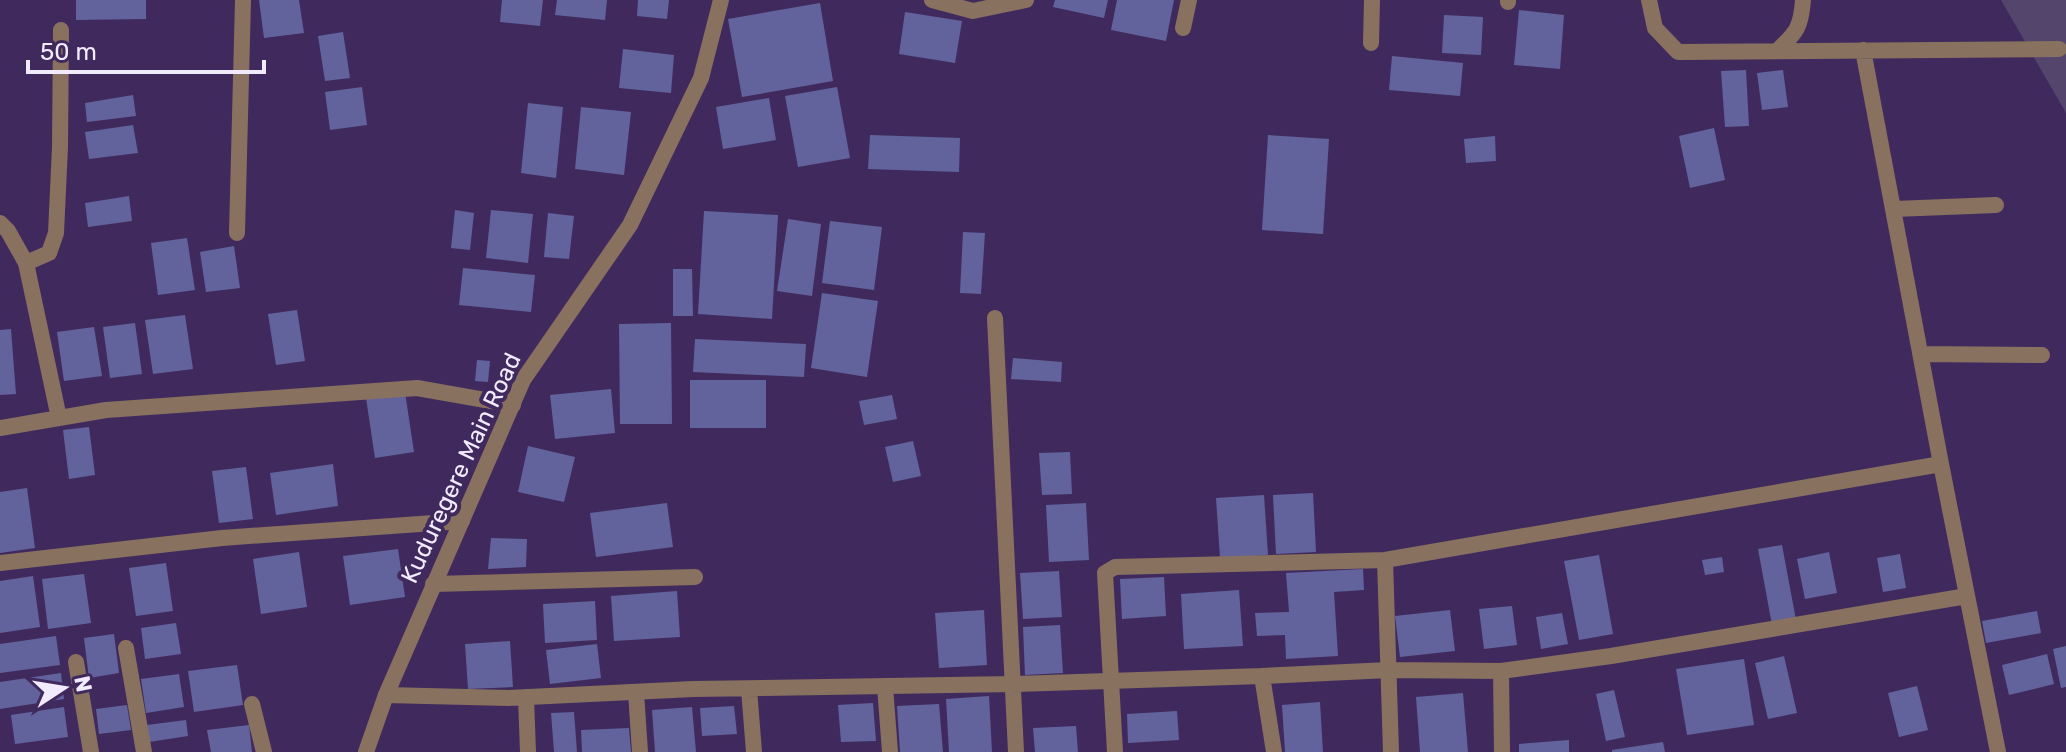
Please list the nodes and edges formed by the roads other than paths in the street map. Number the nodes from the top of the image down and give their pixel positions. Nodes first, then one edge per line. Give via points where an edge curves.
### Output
1 (243, 0) edge
2 (721, 0) edge
3 (932, 0) edge
4 (1026, 0) edge
5 (1189, 0) edge
6 (1372, 0) edge
7 (1649, 0) edge
8 (1803, 0) edge
9 (1183, 28) dead end
10 (61, 30) dead end
11 (1371, 43) dead end
12 (2059, 49) dead end
13 (1778, 50) junction
14 (1863, 50) junction
15 (1996, 205) dead end
16 (1894, 209) junction
17 (0, 223) edge
18 (237, 233) dead end
19 (26, 263) junction
20 (995, 318) dead end
21 (1921, 354) junction
22 (2042, 355) dead end
23 (513, 405) junction
24 (59, 418) junction
25 (0, 428) edge
26 (1941, 464) junction
27 (462, 521) junction
28 (1385, 560) junction
29 (0, 563) edge
30 (695, 577) dead end
31 (433, 584) junction
32 (1967, 596) junction
33 (126, 648) dead end
34 (76, 662) dead end
35 (1389, 670) junction
36 (1501, 671) junction
37 (1262, 676) junction
38 (1112, 681) junction
39 (1013, 684) junction
40 (885, 686) junction
41 (749, 689) junction
42 (636, 692) junction
43 (386, 695) junction
44 (526, 697) junction
45 (252, 704) dead end
46 (91, 752) edge
47 (144, 752) edge
48 (264, 752) edge
49 (366, 752) edge
50 (528, 752) edge
51 (640, 752) edge
52 (754, 752) edge
53 (890, 752) edge
54 (1016, 752) edge
55 (1115, 752) edge
56 (1274, 752) edge
57 (1391, 752) edge
58 (1502, 752) edge
59 (1998, 752) edge

1 - 18 street
2 - 23 street, Kuduregere Main Road via 701,78 630,225 523,380
3 - 4 street via 973,11
5 - 9 street
6 - 11 street
7 - 13 street via 1655,28 1678,52
8 - 13 street via 1802,20
10 - 19 street via 56,233 49,253
12 - 14 street
13 - 14 street
14 - 16 street
15 - 16 street
16 - 21 street
17 - 19 street
19 - 24 street
20 - 39 street
21 - 22 street
21 - 26 street
23 - 24 street via 417,388 106,410
23 - 27 street, Kuduregere Main Road
24 - 25 street
26 - 28 street
26 - 32 street
27 - 29 street via 222,538
27 - 31 street, Kuduregere Main Road
28 - 35 street
28 - 38 street via 1115,567 1105,573
30 - 31 street
31 - 43 street, Kuduregere Main Road
32 - 36 street
32 - 59 street
33 - 47 street
34 - 46 street
35 - 36 street
35 - 37 street
35 - 57 street
36 - 58 street
37 - 38 street
37 - 56 street
38 - 39 street
38 - 55 street
39 - 40 street
39 - 54 street
40 - 41 street
40 - 53 street
41 - 42 street
41 - 52 street
42 - 44 street
42 - 51 street
43 - 44 street
43 - 49 street, Kuduregere Main Road
44 - 50 street
45 - 48 street

